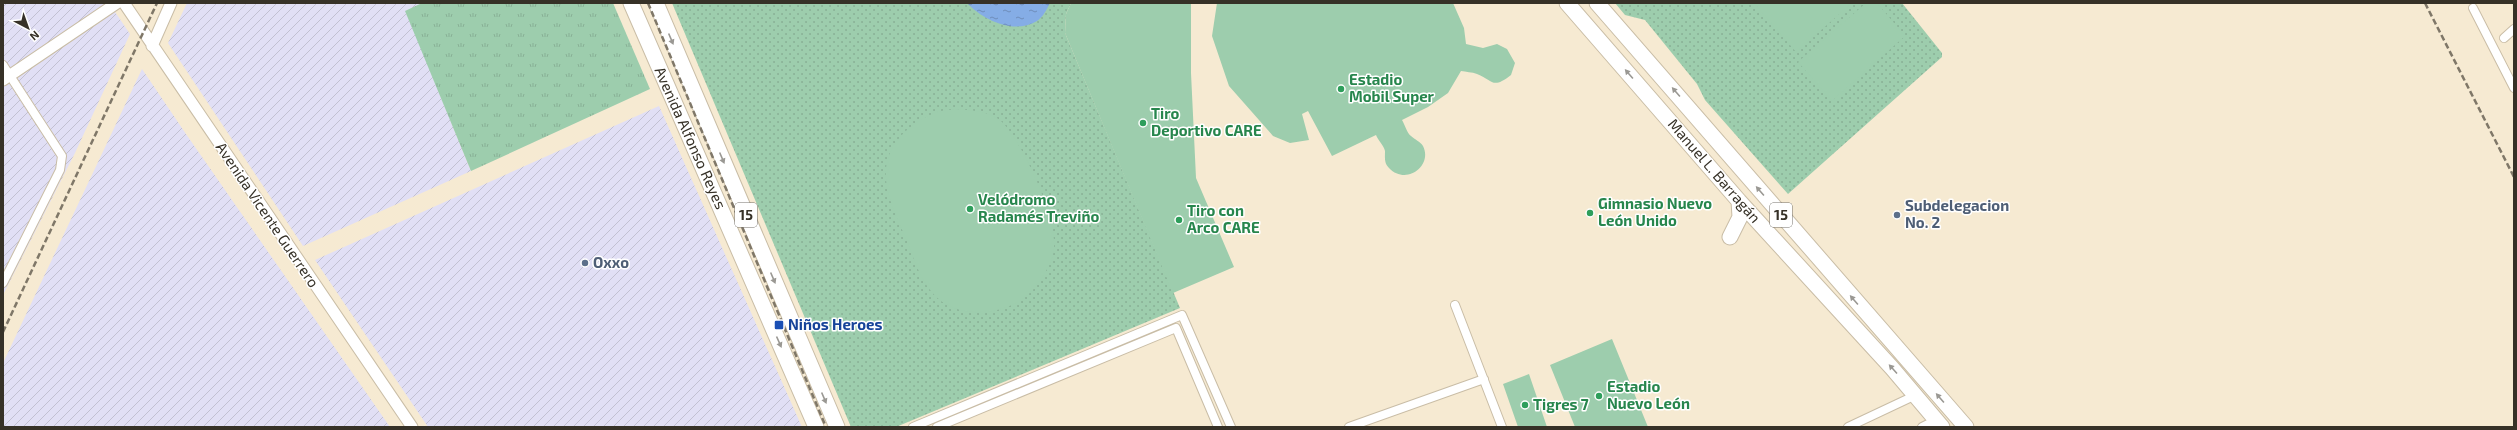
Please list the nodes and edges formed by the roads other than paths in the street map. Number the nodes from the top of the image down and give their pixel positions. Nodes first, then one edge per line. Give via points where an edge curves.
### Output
1 (117, 3) edge
2 (124, 3) edge
3 (171, 3) edge
4 (631, 3) edge
5 (656, 3) edge
6 (1567, 3) edge
7 (1598, 3) edge
8 (2472, 8) dead end
9 (2514, 29) edge
10 (2504, 38) dead end
11 (152, 46) junction
12 (3, 65) edge
13 (6, 77) edge
14 (2514, 88) edge
15 (1706, 161) junction
16 (729, 175) junction
17 (1739, 201) junction
18 (724, 216) junction
19 (1730, 237) dead end
20 (3, 283) edge
21 (1817, 284) junction
22 (1455, 305) dead end
23 (1484, 379) junction
24 (990, 395) junction
25 (1916, 395) junction
26 (994, 403) junction
27 (1939, 424) edge
28 (934, 425) edge
29 (412, 427) edge
30 (816, 427) edge
31 (837, 427) edge
32 (913, 427) edge
33 (1218, 427) edge
34 (1231, 427) edge
35 (1349, 427) edge
36 (1502, 427) edge
37 (1848, 427) edge
38 (1922, 427) edge
39 (1966, 427) edge

1 - 13 main road
2 - 11 main road, Avenida Vicente Guerrero
3 - 11 main road
4 - 18 highway, Avenida Alfonso Reyes / 15
5 -> 16 highway, Avenida Alfonso Reyes / 15
15 -> 6 highway, Manuel L. Barragán / 15
39 -> 7 highway, Manuel L. Barragán / 15
8 - 14 street
9 - 10 street
11 - 29 main road, Avenida Vicente Guerrero
12 - 13 street
13 - 20 street via 60,149 62,156 60,170
15 - 17 highway, Manuel L. Barragán / 15
15 - 21 highway via 1736,184 1809,267
16 - 18 highway
16 -> 31 highway, Avenida Alfonso Reyes / 15
17 - 19 highway via 1740,217
17 - 21 highway, Manuel L. Barragán / 15
18 -> 30 highway, Avenida Alfonso Reyes / 15
25 -> 21 highway, Manuel L. Barragán / 15
22 - 23 street
23 - 35 street
23 - 36 street
24 - 26 street
24 - 28 street
24 - 34 street via 1182,315
25 - 27 highway, Manuel L. Barragán / 15
25 - 37 street
26 - 28 street
26 - 33 street via 1176,328
27 - 38 street
28 - 32 street

